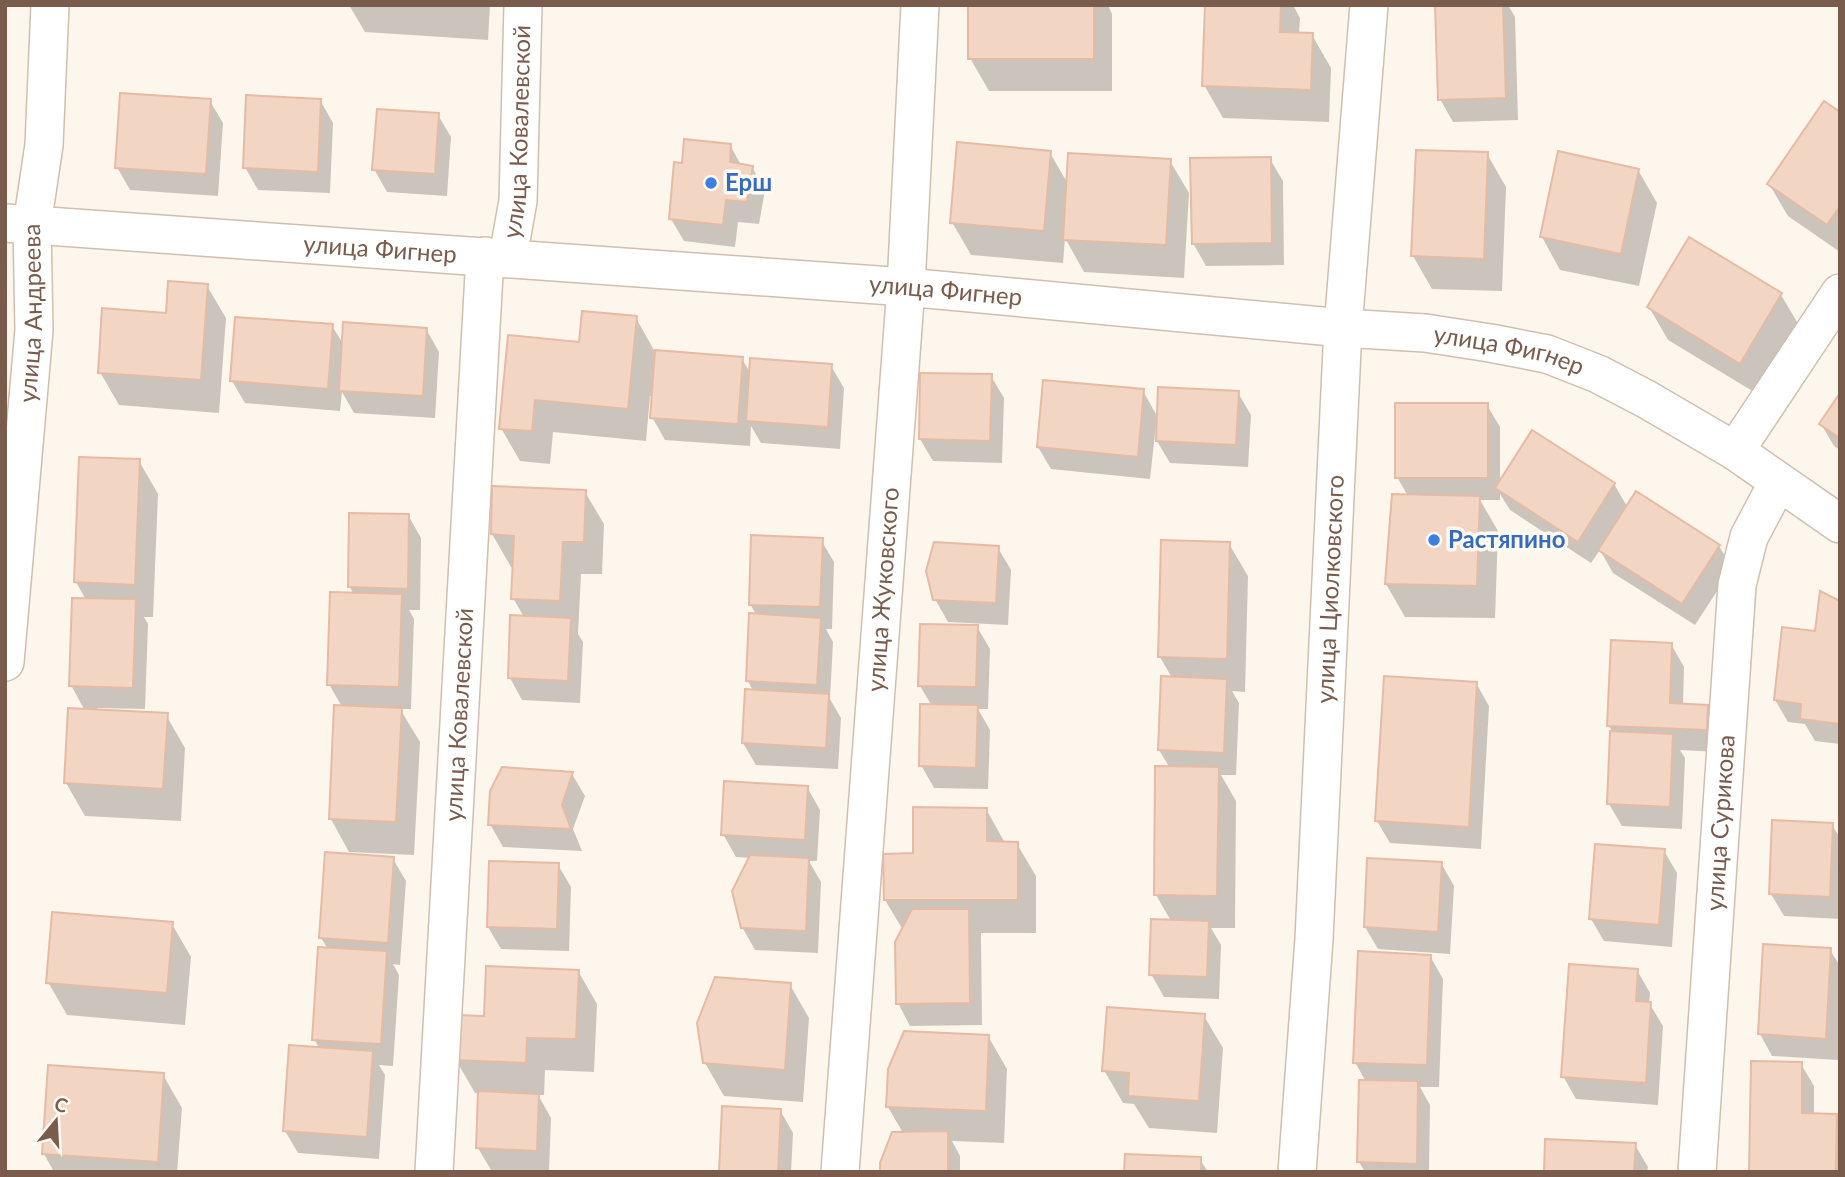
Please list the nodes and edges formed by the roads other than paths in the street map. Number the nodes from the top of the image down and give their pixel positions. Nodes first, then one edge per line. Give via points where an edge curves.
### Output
1 (50, 5) edge
2 (523, 5) edge
3 (920, 5) edge
4 (1369, 5) edge
5 (19, 224) edge
6 (496, 256) junction
7 (906, 287) junction
8 (1840, 293) edge
9 (1343, 328) junction
10 (1735, 451) junction
11 (1778, 482) junction
12 (1840, 524) edge
13 (5, 662) edge
14 (435, 1172) edge
15 (840, 1172) edge
16 (1297, 1172) edge
17 (1697, 1172) edge

1 - 5 street, улица Андреева via 44,145
2 - 6 street, улица Ковалевской via 518,201
3 - 7 street, улица Жуковского
4 - 9 street, улица Циолковского
5 - 6 street, улица Фигнер
5 - 13 street, улица Андреева via 34,330
6 - 7 street, улица Фигнер
6 - 14 street, улица Ковалевской
7 - 9 street, улица Фигнер
7 - 15 street, улица Жуковского
8 - 10 street
9 - 10 street, улица Фигнер via 1425,332 1547,354 1646,398
9 - 16 street, улица Циолковского via 1314,939
10 - 11 street, улица Фигнер
11 - 12 street, улица Фигнер
11 - 17 street, улица Сурикова via 1749,537 1737,585

